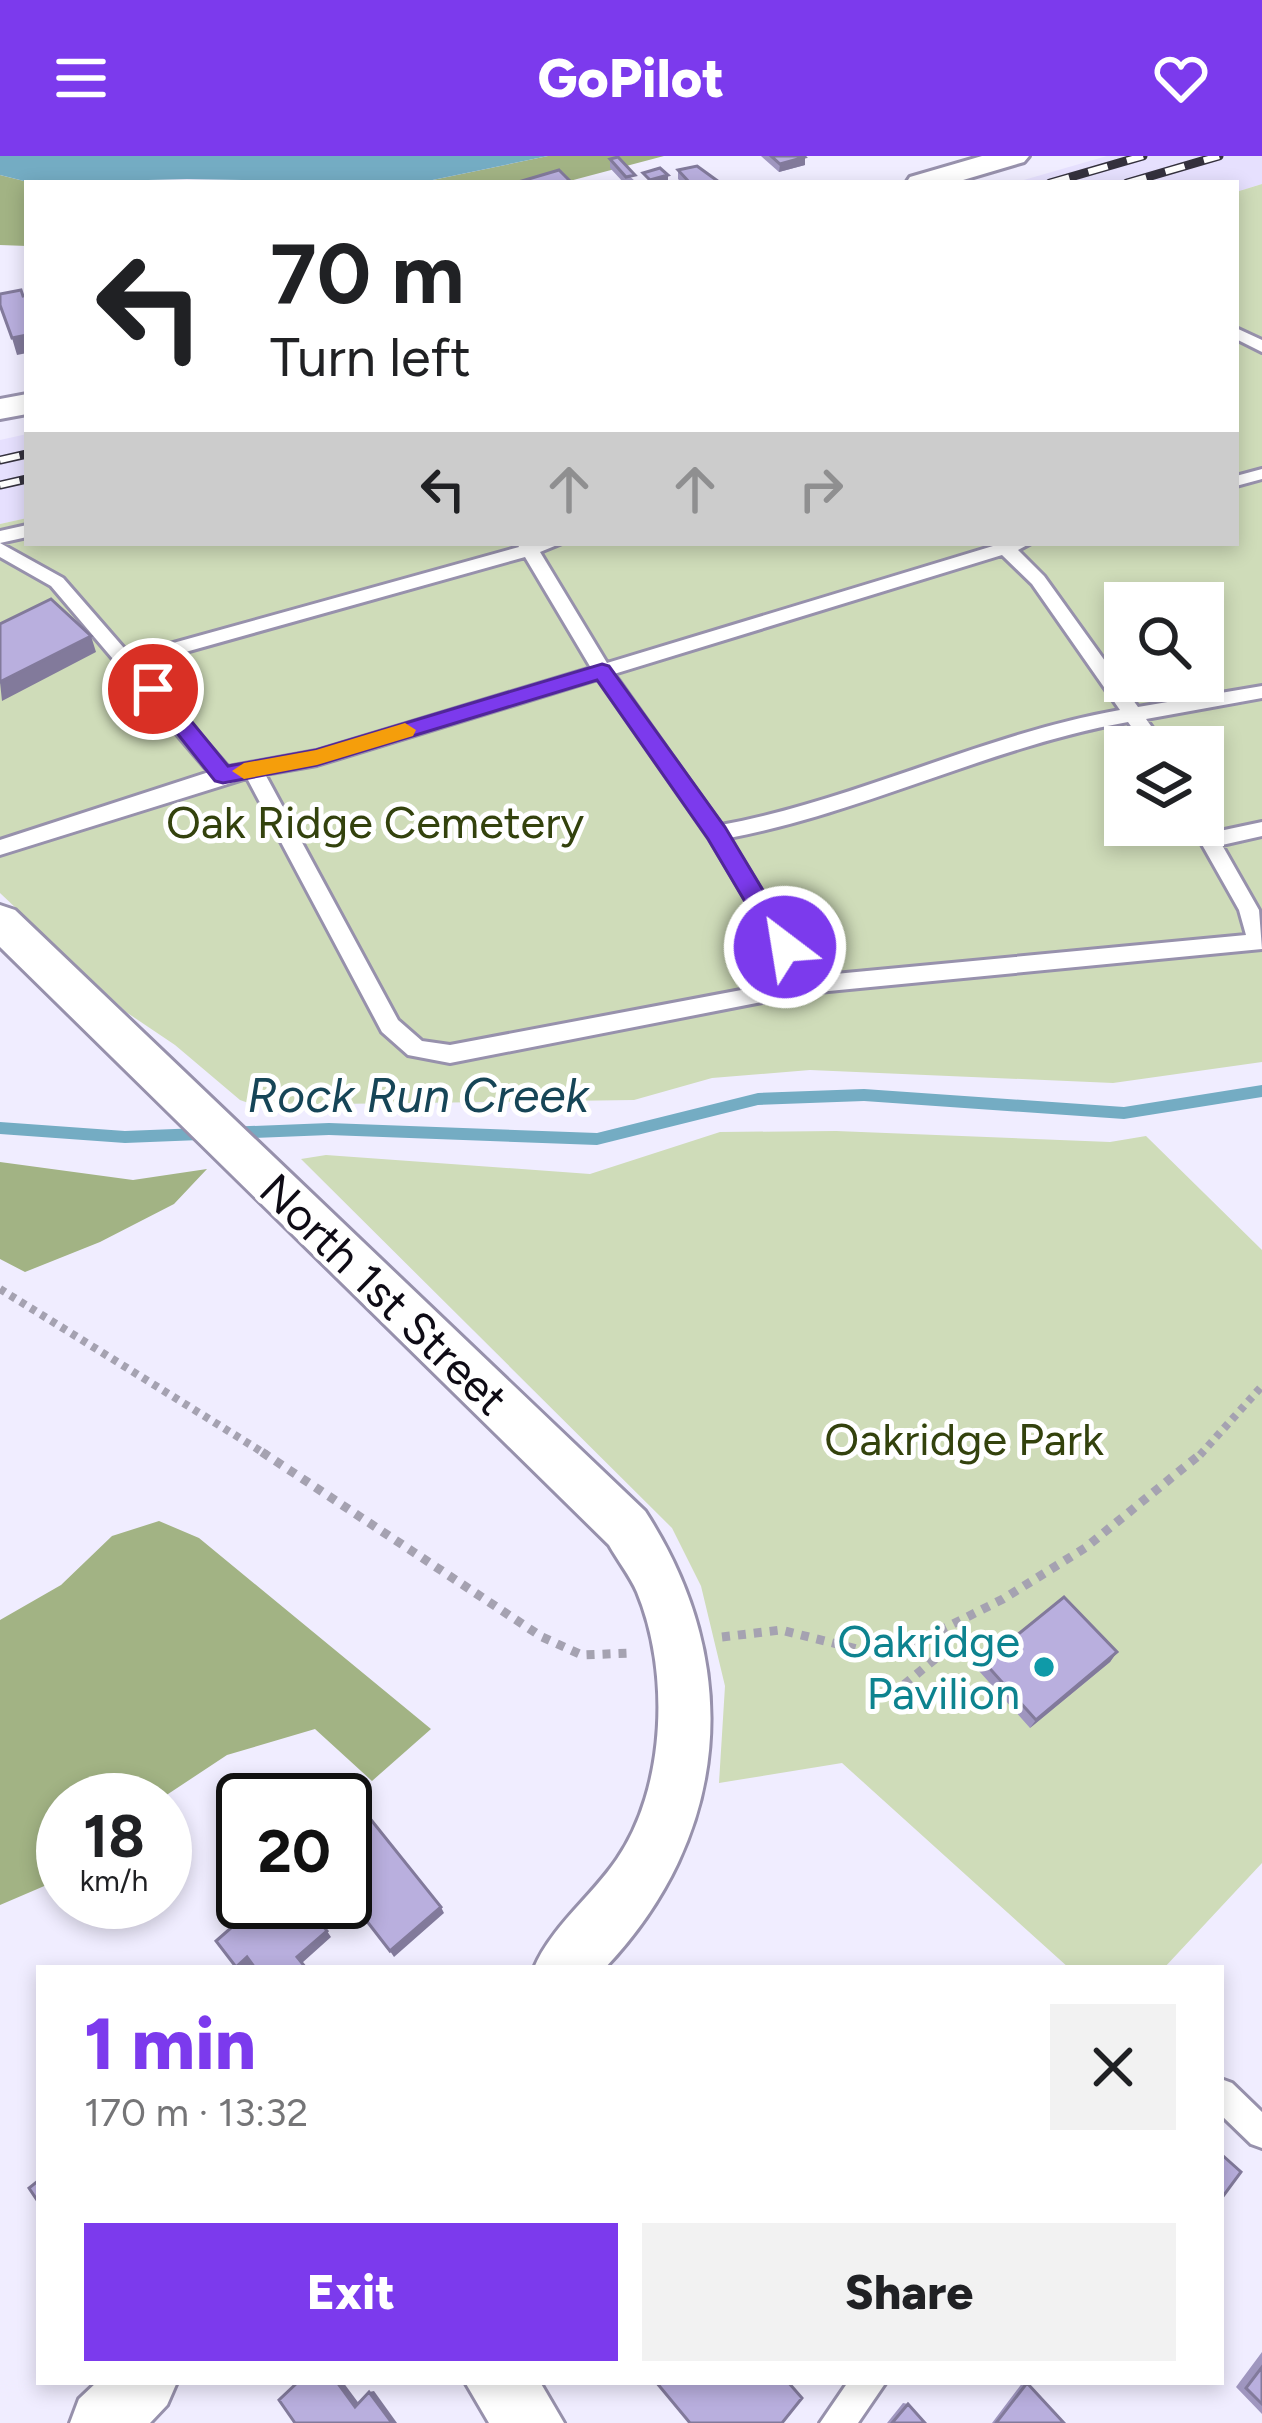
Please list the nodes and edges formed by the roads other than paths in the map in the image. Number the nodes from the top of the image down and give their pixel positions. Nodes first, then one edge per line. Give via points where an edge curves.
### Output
1 (1015, 156) edge
2 (931, 180) edge
3 (528, 546) edge
4 (1006, 546) edge
5 (1010, 546) edge
6 (0, 549) edge
7 (130, 661) junction
8 (602, 671) junction
9 (1262, 692) edge
10 (1135, 712) junction
11 (1143, 726) edge
12 (252, 769) junction
13 (223, 775) junction
14 (1262, 830) edge
15 (1224, 832) edge
16 (716, 833) junction
17 (1213, 846) edge
18 (0, 848) edge
19 (0, 921) edge
20 (1260, 942) edge
21 (808, 985) junction
22 (567, 1965) edge
23 (1224, 2097) edge
24 (1262, 2133) edge
25 (142, 2385) edge
26 (500, 2385) edge
27 (867, 2385) edge
28 (103, 2423) edge
29 (531, 2423) edge
30 (837, 2423) edge

1 - 2 street
3 - 7 lane
3 - 8 lane
4 - 8 lane
5 - 10 lane
6 - 7 lane via 57,582
7 - 13 lane
8 - 12 lane via 317,758
8 - 16 lane
9 - 10 lane
10 - 11 lane
10 - 16 lane
12 - 13 lane
12 - 21 lane via 390,1026 416,1049 451,1054
13 - 18 lane
14 - 15 lane
16 - 21 lane
17 - 20 lane
19 - 22 street, North 1st Street via 627,1528 660,1583 678,1643 687,1727 680,1790 655,1858
20 - 21 lane
23 - 24 lane
25 - 28 street
26 - 29 street
27 - 30 lane

